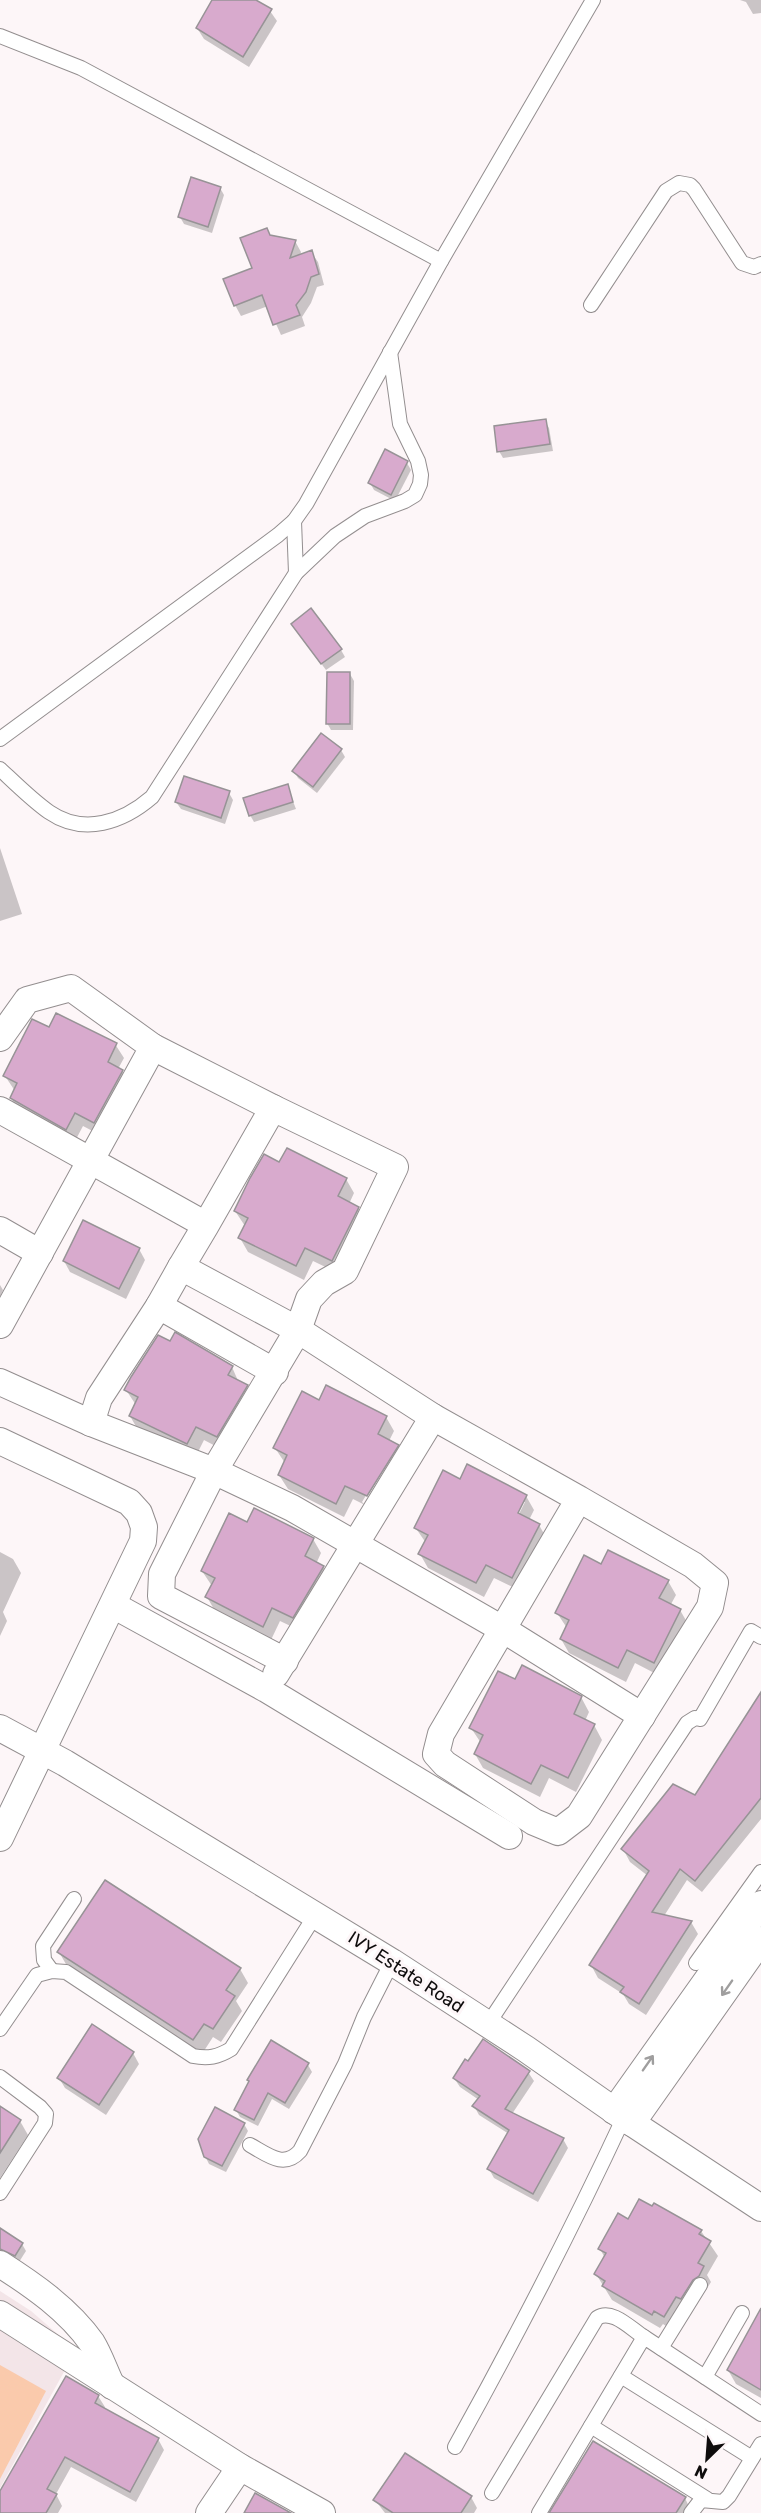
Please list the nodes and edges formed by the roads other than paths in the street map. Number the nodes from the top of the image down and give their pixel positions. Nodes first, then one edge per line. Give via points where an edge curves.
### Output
1 (593, 0) edge
2 (0, 36) edge
3 (441, 261) junction
4 (761, 264) edge
5 (591, 305) dead end
6 (390, 352) junction
7 (294, 520) junction
8 (297, 573) junction
9 (0, 739) edge
10 (0, 770) edge
11 (0, 1038) edge
12 (153, 1047) junction
13 (273, 1108) junction
14 (0, 1110) edge
15 (92, 1161) junction
16 (206, 1225) junction
17 (0, 1230) edge
18 (40, 1253) junction
19 (181, 1267) junction
20 (159, 1306) junction
21 (0, 1325) edge
22 (297, 1330) junction
23 (275, 1372) junction
24 (0, 1382) edge
25 (433, 1417) junction
26 (91, 1423) junction
27 (0, 1441) edge
28 (214, 1471) junction
29 (579, 1499) junction
30 (356, 1543) junction
31 (113, 1605) junction
32 (504, 1630) junction
33 (761, 1637) edge
34 (285, 1660) junction
35 (266, 1689) junction
36 (642, 1716) junction
37 (0, 1728) edge
38 (43, 1750) junction
39 (508, 1836) dead end
40 (0, 1838) edge
41 (761, 1872) edge
42 (74, 1899) dead end
43 (316, 1914) junction
44 (753, 1920) edge
45 (392, 1962) junction
46 (696, 1964) dead end
47 (52, 1971) junction
48 (488, 2024) junction
49 (0, 2029) edge
50 (0, 2077) edge
51 (623, 2117) junction
52 (250, 2145) dead end
53 (0, 2193) edge
54 (761, 2208) edge
55 (0, 2264) edge
56 (700, 2285) dead end
57 (742, 2313) dead end
58 (0, 2314) edge
59 (644, 2337) junction
60 (661, 2348) junction
61 (621, 2376) junction
62 (705, 2377) junction
63 (112, 2386) junction
64 (761, 2415) edge
65 (591, 2426) junction
66 (761, 2444) edge
67 (455, 2447) dead end
68 (752, 2458) junction
69 (240, 2467) junction
70 (492, 2493) dead end
71 (707, 2499) junction
72 (209, 2513) edge
73 (322, 2513) edge
74 (539, 2513) edge
75 (691, 2513) edge

1 - 3 lane
2 - 3 lane via 81,68
3 - 6 lane
4 - 5 lane via 754,267 742,263 694,189 680,183 666,191
6 - 7 lane
6 - 8 lane via 398,418 418,461 420,484 415,495 365,516 335,536
7 - 8 lane
7 - 9 lane
8 - 10 lane via 164,780 140,807 118,820 94,825 73,823 51,813
11 - 12 street via 27,1000 70,988
12 - 13 street
12 - 15 street
13 - 16 street
13 - 22 street via 395,1167 345,1271 324,1283 309,1299
14 - 15 street
15 - 16 street
15 - 18 street
16 - 19 street
17 - 18 street
18 - 21 street
19 - 20 street
19 - 22 street
20 - 23 street
20 - 26 street via 99,1398
22 - 23 street
22 - 25 street
23 - 28 street
24 - 26 street
25 - 29 street
25 - 30 street
26 - 28 street
27 - 31 street via 129,1502 139,1513 143,1541
28 - 30 street
28 - 34 street via 162,1574 161,1596
29 - 32 street
29 - 36 street via 693,1565 714,1583 710,1607
30 - 32 street
30 - 34 street
31 - 35 street
31 - 38 street
32 - 36 street
32 - 36 street via 441,1734 436,1754 445,1764 534,1821 558,1832 579,1816
33 - 48 lane via 751,1632 700,1719 687,1723
34 - 35 street
35 - 39 street
37 - 38 street, IVY Estate Road
38 - 40 street
38 - 43 street, IVY Estate Road
41 - 44 lane
42 - 47 lane via 43,1946 44,1960
43 - 45 street, IVY Estate Road
43 - 47 lane via 231,2049 218,2057 192,2056 66,1972
44 - 46 lane
44 - 51 street
45 - 48 street, IVY Estate Road
45 - 52 lane via 300,2151 286,2161 276,2160
47 - 49 lane via 37,1976
48 - 51 street, IVY Estate Road
50 - 53 lane via 46,2114 45,2123
51 - 54 street, IVY Estate Road
51 - 67 lane via 584,2204
55 - 63 street via 33,2285 78,2325 93,2345
56 - 60 lane
57 - 62 lane
58 - 63 street
59 - 60 lane
59 - 61 lane
59 - 70 lane via 610,2315 597,2318
60 - 62 lane
61 - 65 lane
61 - 68 lane
62 - 64 lane
63 - 69 street
65 - 71 lane
65 - 74 lane
66 - 68 lane
68 - 71 lane via 723,2502
69 - 72 street
69 - 73 street
71 - 75 lane via 701,2500

